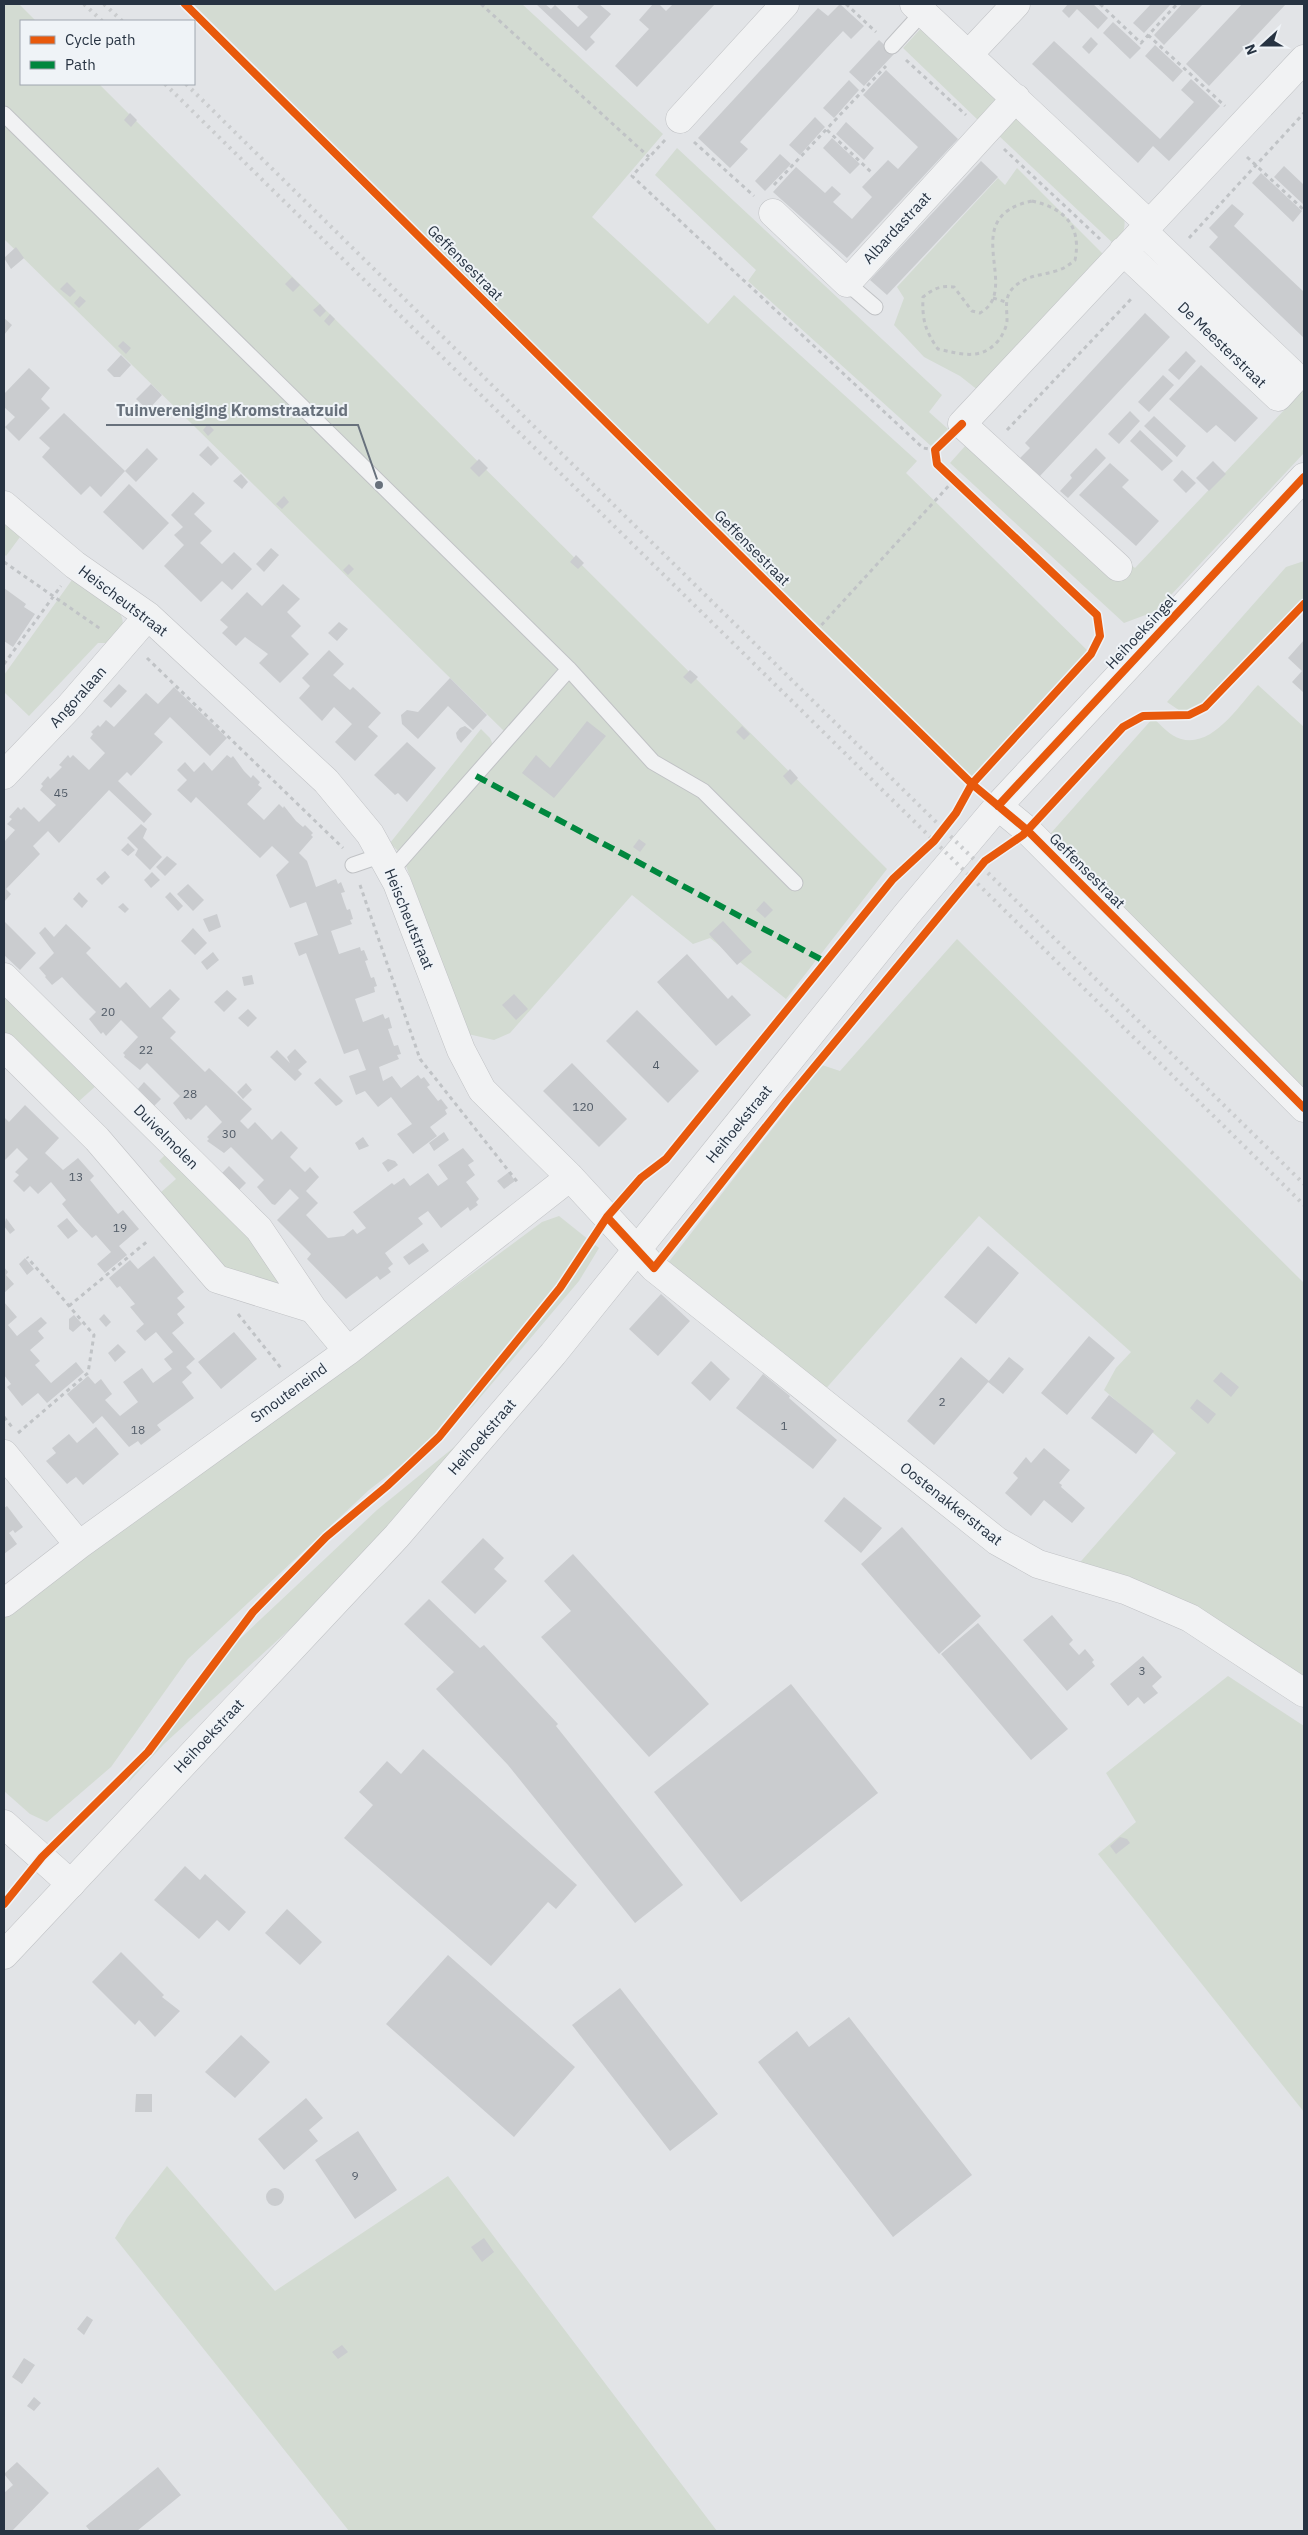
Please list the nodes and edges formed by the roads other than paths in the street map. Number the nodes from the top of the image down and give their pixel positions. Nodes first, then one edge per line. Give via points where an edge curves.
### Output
1 (785, 4) edge
2 (1016, 4) edge
3 (919, 8) edge
4 (892, 53) road end
5 (969, 54) junction
6 (1304, 59) edge
7 (1016, 98) junction
8 (4, 114) edge
9 (680, 130) road end
10 (766, 207) road end
11 (1146, 227) junction
12 (1124, 251) junction
13 (847, 283) junction
14 (874, 307) dead end
15 (1304, 477) edge
16 (4, 505) edge
17 (1118, 567) dead end
18 (148, 616) junction
19 (569, 669) junction
20 (4, 775) edge
21 (998, 806) junction
22 (386, 863) junction
23 (353, 865) road end
24 (795, 882) dead end
25 (927, 890) joint
26 (4, 978) edge
27 (4, 1047) edge
28 (1304, 1108) edge
29 (570, 1177) junction
30 (637, 1249) junction
31 (313, 1309) junction
32 (348, 1351) junction
33 (10, 1442) edge
34 (79, 1544) junction
35 (4, 1603) edge
36 (1304, 1693) edge
37 (4, 1824) edge
38 (71, 1884) junction
39 (4, 1955) edge

1 - 9 street
2 - 5 street
3 - 4 lane
3 - 5 street
5 - 7 street
6 - 11 street
7 - 11 street
7 - 13 street, Albardastraat
8 - 19 lane
10 - 13 street
11 - 12 street
11 - 12 street, De Meesterstraat via 1296,377 1278,398
12 - 17 street via 962,424
13 - 14 lane
15 - 21 street, Heihoeksingel
16 - 18 street, Heischeutstraat via 75,565
18 - 20 street, Angoralaan via 70,706
18 - 22 street, Heischeutstraat via 326,781 370,834
19 - 22 lane
19 - 24 lane via 653,762 703,791
21 - 25 street, Heihoeksingel
21 - 28 street, Geffensestraat via 1027,830
22 - 23 lane
22 - 29 street, Heischeutstraat via 461,1050 482,1090
25 - 30 street, Heihoekstraat
26 - 31 street, Duivelmolen via 259,1229
27 - 31 street via 97,1139 217,1279
29 - 30 street, Heischeutstraat
29 - 32 street, Smouteneind
30 - 36 street, Oostenakkerstraat via 654,1268 997,1541 1038,1564 1125,1590 1190,1618
30 - 38 street, Heihoekstraat via 553,1354 397,1536
31 - 32 street, Duivelmolen
32 - 34 street, Smouteneind
33 - 34 street
34 - 35 street, Smouteneind
37 - 38 street
38 - 39 street, Heihoekstraat

